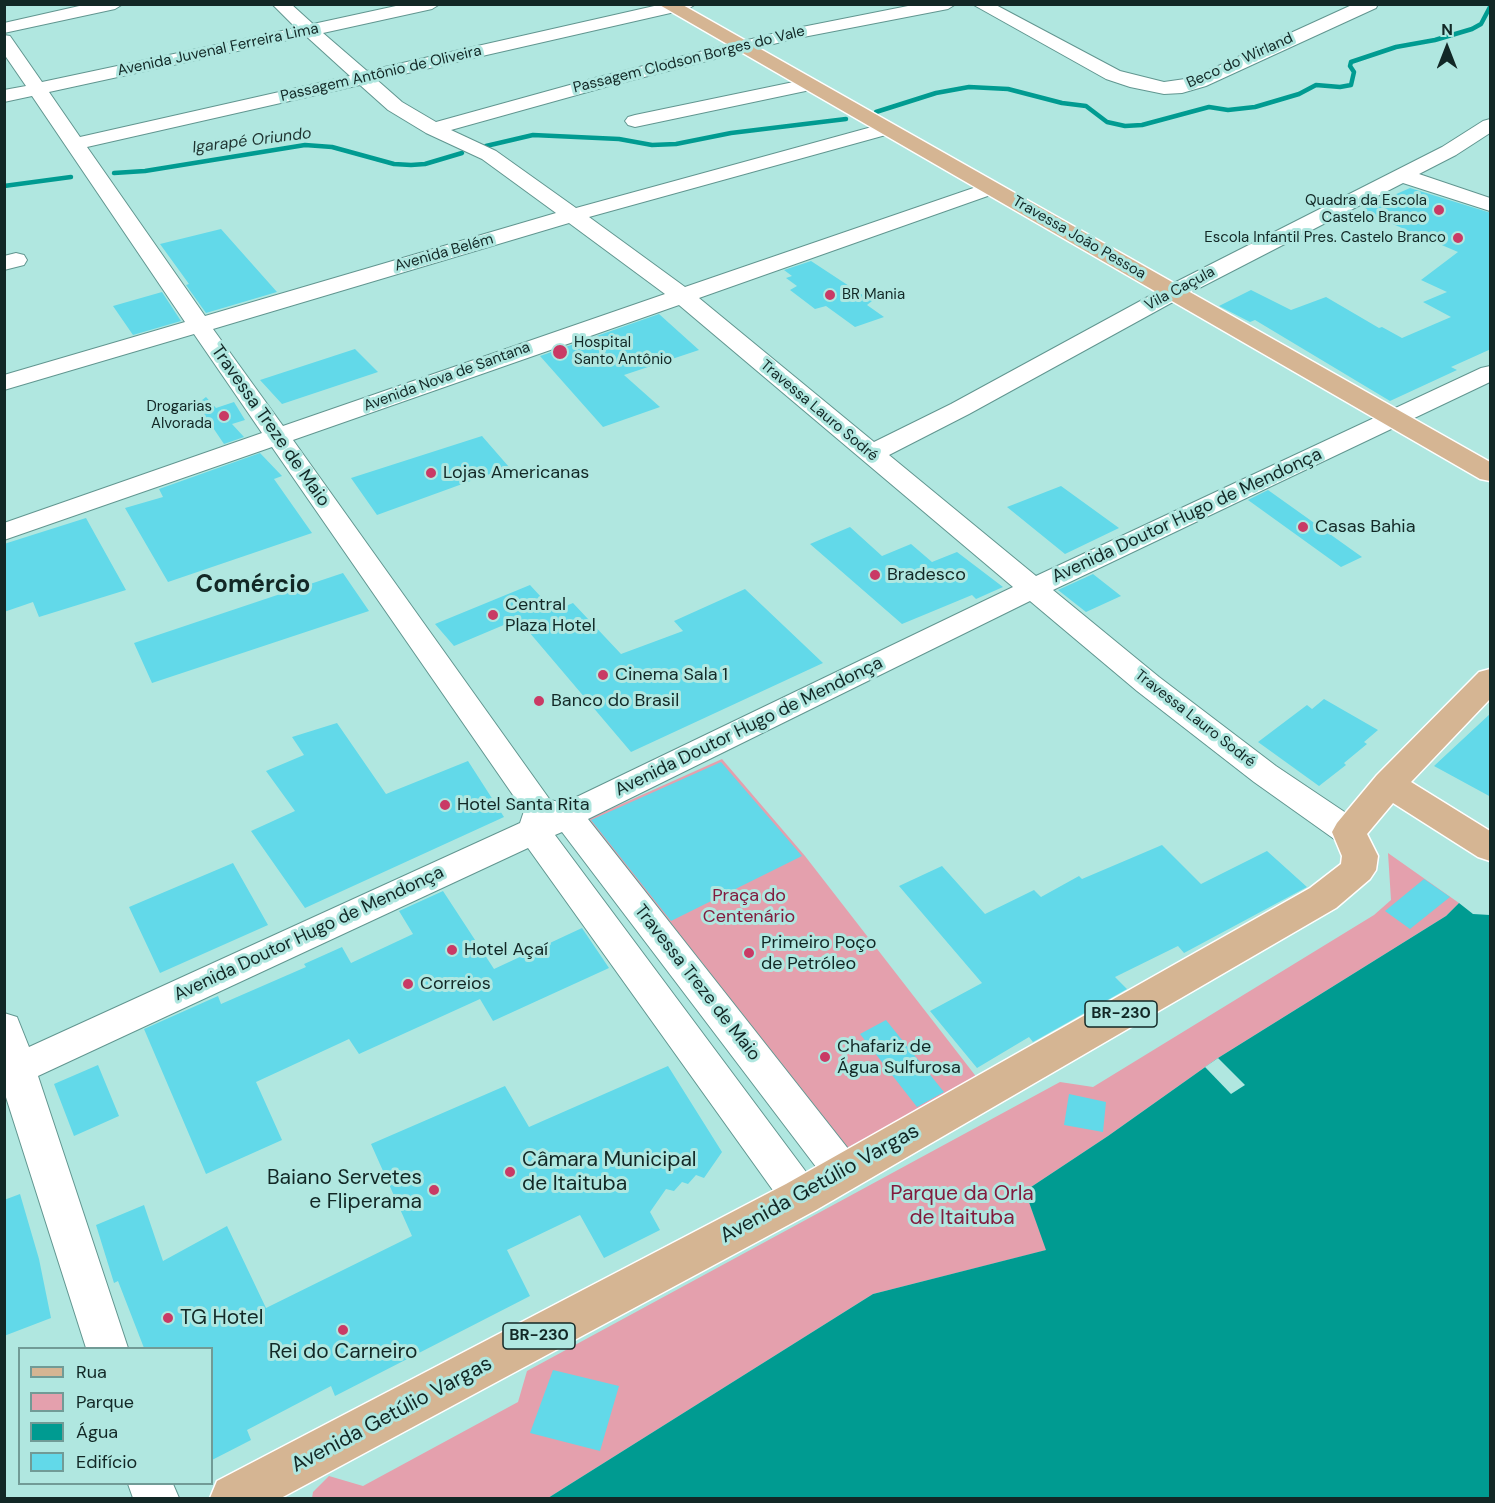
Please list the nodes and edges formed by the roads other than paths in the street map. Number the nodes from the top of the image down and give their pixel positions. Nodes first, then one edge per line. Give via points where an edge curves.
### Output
1 (115, 4) edge
2 (280, 4) edge
3 (432, 4) edge
4 (948, 4) edge
5 (980, 4) edge
6 (1370, 4) edge
7 (676, 6) edge
8 (4, 28) edge
9 (308, 31) junction
10 (4, 40) edge
11 (741, 47) junction
12 (363, 79) junction
13 (808, 85) junction
14 (39, 89) junction
15 (4, 96) edge
16 (635, 121) dead end
17 (1491, 125) edge
18 (433, 129) junction
19 (886, 129) junction
20 (74, 144) junction
21 (970, 175) junction
22 (1403, 176) junction
23 (992, 188) junction
24 (1491, 205) edge
25 (573, 215) junction
26 (802, 244) junction
27 (671, 288) junction
28 (1174, 292) junction
29 (199, 326) junction
30 (1491, 373) edge
31 (4, 382) edge
32 (1394, 418) junction
33 (273, 429) junction
34 (870, 454) junction
35 (1491, 473) edge
36 (4, 510) edge
37 (4, 532) edge
38 (1032, 589) junction
39 (1491, 680) edge
40 (1389, 784) junction
41 (547, 819) junction
42 (1349, 832) junction
43 (1491, 848) edge
44 (672, 950) junction
45 (635, 970) junction
46 (4, 1028) edge
47 (11, 1072) edge
48 (843, 1172) junction
49 (801, 1197) junction
50 (107, 1347) edge
51 (257, 1493) edge

1 - 8 street
2 - 9 street, Travessa Lauro Sodré
3 - 9 street, Avenida Juvenal Ferreira Lima
4 - 11 street, Passagem Clodson Borges do Vale via 826,26
5 - 6 street, Beco do Wirland via 1113,75 1164,88 1199,82
7 - 11 main road, Travessa João Pessoa
7 - 12 street, Passagem Antônio de Oliveira
9 - 12 street, Travessa Lauro Sodré
9 - 14 street, Avenida Juvenal Ferreira Lima
10 - 14 street, Travessa Treze de Maio
11 - 13 main road, Travessa João Pessoa
11 - 18 street, Passagem Clodson Borges do Vale
12 - 18 street, Travessa Lauro Sodré via 395,106
12 - 20 street, Passagem Antônio de Oliveira
13 - 16 street
13 - 19 main road, Travessa João Pessoa
14 - 15 street, Avenida Juvenal Ferreira Lima
14 - 20 street, Travessa Treze de Maio
17 - 22 street, Vila Caçula
18 - 25 street, Travessa Lauro Sodré via 489,155
19 - 21 main road, Travessa João Pessoa
19 - 25 street, Avenida Belém
20 - 29 street, Travessa Treze de Maio
21 - 23 main road, Travessa João Pessoa
21 - 26 street, Avenida Nova de Santana
22 - 24 street
22 - 28 street, Vila Caçula
23 - 26 street, Avenida Nova de Santana
23 - 28 main road, Travessa João Pessoa
25 - 27 street, Travessa Lauro Sodré
25 - 29 street, Avenida Belém
26 - 27 street, Avenida Nova de Santana
27 - 33 street, Avenida Nova de Santana
27 - 34 street, Travessa Lauro Sodré
28 - 32 main road, Travessa João Pessoa
28 - 34 street, Vila Caçula
29 - 31 street, Avenida Belém
29 - 33 street, Travessa Treze de Maio
30 - 32 street, Avenida Doutor Hugo de Mendonça
32 - 35 main road, Travessa João Pessoa
32 - 38 street, Avenida Doutor Hugo de Mendonça
33 - 36 street, Avenida Nova de Santana
33 - 37 street, Avenida Nova de Santana
33 - 41 street, Travessa Treze de Maio
34 - 38 street, Travessa Lauro Sodré
38 - 41 street, Avenida Doutor Hugo de Mendonça
38 - 42 street, Travessa Lauro Sodré via 1265,774
39 - 40 main road
40 - 42 main road
40 - 43 main road
41 - 44 street, Travessa Treze de Maio
41 - 45 street, Travessa Treze de Maio
41 - 47 street, Avenida Doutor Hugo de Mendonça
42 - 48 main road, Avenida Getúlio Vargas / BR-230 via 1360,856 1358,870 1343,884
44 - 45 street
44 - 48 street, Travessa Treze de Maio
45 - 49 street, Travessa Treze de Maio
46 - 47 street
47 - 50 street
48 - 49 main road, Avenida Getúlio Vargas / BR-230
49 - 51 main road, Avenida Getúlio Vargas / BR-230

